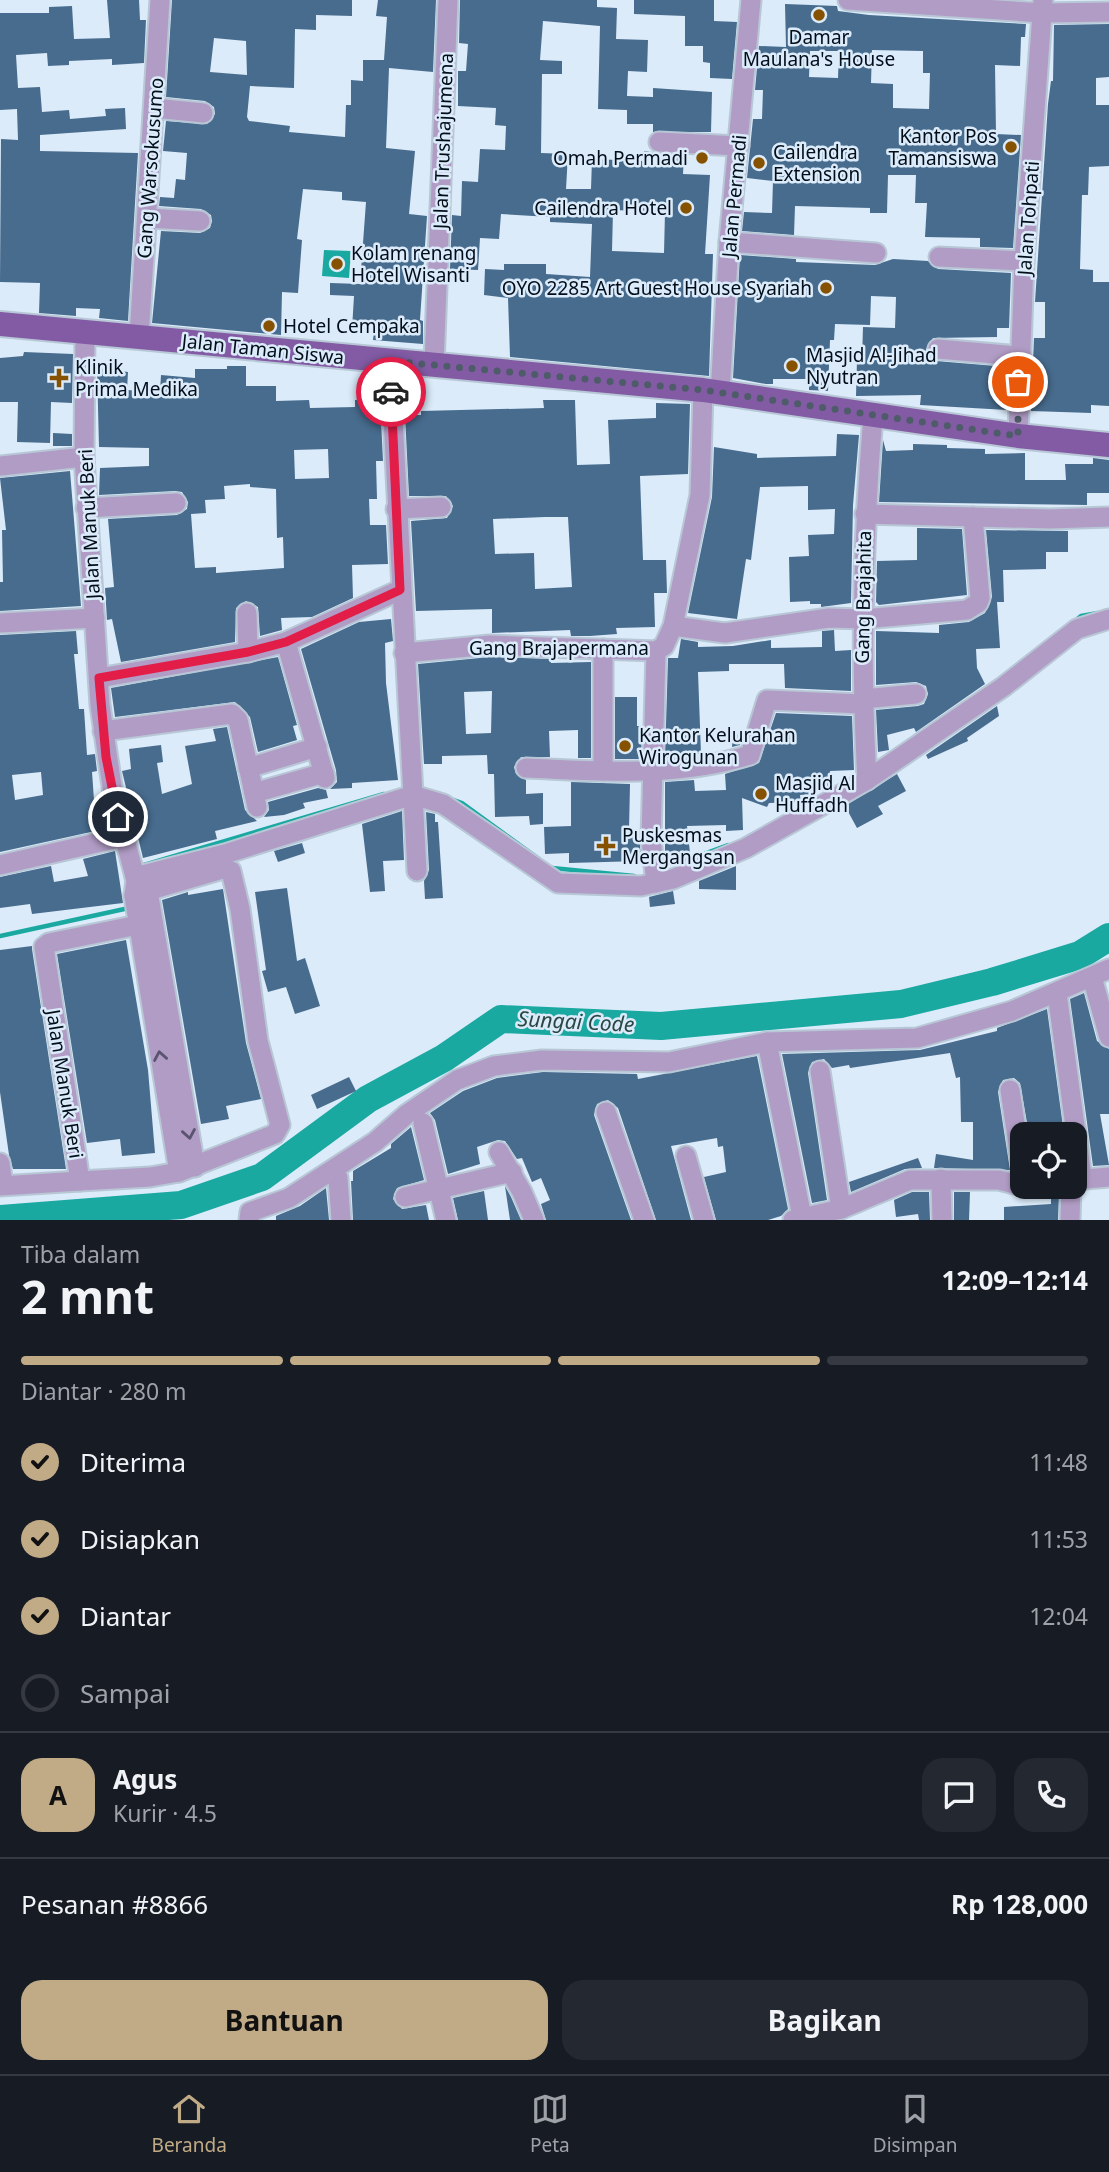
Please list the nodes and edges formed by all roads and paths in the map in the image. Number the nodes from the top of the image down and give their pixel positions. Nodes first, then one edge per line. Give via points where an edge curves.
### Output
1 (160, 0) edge
2 (448, 0) edge
3 (751, 0) edge
4 (848, 0) edge
5 (1043, 6) edge
6 (1109, 12) edge
7 (155, 108) junction
8 (202, 113) dead end
9 (659, 142) dead end
10 (739, 146) junction
11 (147, 218) junction
12 (200, 221) dead end
13 (729, 243) junction
14 (876, 253) dead end
15 (939, 257) dead end
16 (1024, 261) junction
17 (0, 324) edge
18 (85, 332) junction
19 (139, 337) junction
20 (938, 349) dead end
21 (1019, 356) junction
22 (390, 361) junction
23 (434, 365) junction
24 (712, 392) junction
25 (873, 415) junction
26 (1018, 436) junction
27 (1109, 445) edge
28 (84, 457) junction
29 (0, 466) edge
30 (176, 503) dead end
31 (441, 507) dead end
32 (86, 508) junction
33 (397, 509) junction
34 (865, 514) junction
35 (973, 517) junction
36 (1109, 517) edge
37 (400, 590) junction
38 (247, 613) dead end
39 (95, 618) junction
40 (863, 619) junction
41 (1109, 619) edge
42 (0, 623) edge
43 (673, 626) junction
44 (286, 642) junction
45 (603, 649) junction
46 (656, 651) junction
47 (248, 652) junction
48 (404, 653) junction
49 (99, 678) junction
50 (916, 694) dead end
51 (863, 701) junction
52 (103, 731) junction
53 (317, 747) junction
54 (248, 768) junction
55 (526, 768) dead end
56 (603, 771) junction
57 (652, 772) junction
58 (867, 780) junction
59 (413, 795) junction
60 (123, 837) junction
61 (0, 865) edge
62 (417, 871) dead end
63 (656, 883) junction
64 (138, 885) junction
65 (146, 923) junction
66 (1101, 973) edge
67 (1056, 993) junction
68 (1109, 1037) edge
69 (767, 1042) junction
70 (820, 1071) dead end
71 (1010, 1090) dead end
72 (607, 1112) dead end
73 (1015, 1122) edge
74 (1070, 1122) edge
75 (423, 1123) dead end
76 (499, 1152) dead end
77 (686, 1156) dead end
78 (0, 1163) edge
79 (187, 1170) junction
80 (512, 1172) junction
81 (1109, 1177) edge
82 (338, 1178) dead end
83 (941, 1179) junction
84 (1087, 1180) edge
85 (80, 1181) junction
86 (1010, 1183) edge
87 (2, 1186) edge
88 (438, 1190) junction
89 (405, 1197) dead end
90 (1073, 1199) edge
91 (847, 1211) edge
92 (798, 1219) edge
93 (249, 1220) edge
94 (341, 1220) edge
95 (446, 1220) edge
96 (534, 1220) edge
97 (644, 1220) edge
98 (704, 1220) edge
99 (942, 1220) edge
100 (1070, 1220) edge

1 - 7 street, Gang Warsokusumo
2 - 23 street, Jalan Trushajumena
3 - 10 street, Jalan Permadi
4 - 5 street
5 - 6 street
5 - 16 street, Jalan Tohpati
7 - 8 street
7 - 11 street, Gang Warsokusumo
9 - 10 street
10 - 13 street, Jalan Permadi
11 - 12 street
11 - 19 street, Gang Warsokusumo
13 - 14 street
13 - 24 street, Jalan Permadi
15 - 16 street
16 - 21 street, Jalan Tohpati
17 - 18 main road, Jalan Taman Siswa
18 - 19 main road, Jalan Taman Siswa
18 - 28 street, Jalan Manuk Beri
19 - 22 main road, Jalan Taman Siswa
20 - 21 street
21 - 26 street, Jalan Tohpati
22 - 23 main road, Jalan Taman Siswa
22 - 33 street
23 - 24 main road, Jalan Taman Siswa
24 - 25 main road, Jalan Taman Siswa
24 - 43 street, Gang Brajapermana via 700,495
25 - 26 main road, Jalan Taman Siswa
25 - 34 street, Gang Brajahita
26 - 27 main road, Jalan Taman Siswa
28 - 29 street
28 - 32 street, Jalan Manuk Beri
30 - 32 street
31 - 33 street
32 - 39 street, Jalan Manuk Beri
33 - 37 street
34 - 35 street
34 - 40 street, Gang Brajahita
35 - 36 street
35 - 40 street via 978,603 968,610
37 - 44 street
37 - 48 street
38 - 47 street
39 - 42 street
39 - 49 street, Jalan Manuk Beri
40 - 43 street via 829,618 725,633
40 - 51 street, Gang Brajahita
41 - 58 street via 1077,629 1003,687
43 - 46 street, Gang Brajapermana via 664,646
44 - 47 street
44 - 53 street
45 - 46 street, Gang Brajapermana
45 - 48 street, Gang Brajapermana via 491,645
45 - 56 street
46 - 57 street
47 - 49 street
48 - 59 street
49 - 52 street, Jalan Manuk Beri
50 - 51 street
51 - 57 street via 771,698 764,703 750,755 704,768
51 - 58 street, Gang Brajahita
52 - 54 street via 232,714 238,720
52 - 60 street, Jalan Manuk Beri
53 - 54 street
53 - 54 street via 324,775 255,800
55 - 56 street
56 - 57 street
57 - 63 street
58 - 63 street via 746,848
59 - 62 street
59 - 63 street via 443,804 558,883
59 - 64 street
60 - 61 street
60 - 64 street, Jalan Manuk Beri
64 - 65 street, Jalan Manuk Beri
64 - 79 street, Jalan Manuk Beri via 231,871 258,1041 279,1117 275,1134
65 - 79 street
65 - 85 street, Jalan Manuk Beri via 44,947
66 - 67 street
66 - 68 street
67 - 69 street via 954,1030 917,1038
67 - 74 street
69 - 92 street
69 - 93 street via 669,1062 542,1060 494,1066 457,1080 334,1170 289,1198 250,1212
70 - 91 street
71 - 73 street
72 - 97 street
75 - 88 street
76 - 80 street
77 - 98 street
78 - 87 street
79 - 85 street, Jalan Manuk Beri
80 - 88 street
80 - 96 street
81 - 84 street
82 - 94 street
83 - 86 street
83 - 91 street via 910,1180
83 - 99 street
85 - 87 street
88 - 89 street
88 - 95 street
90 - 100 street
91 - 92 street

